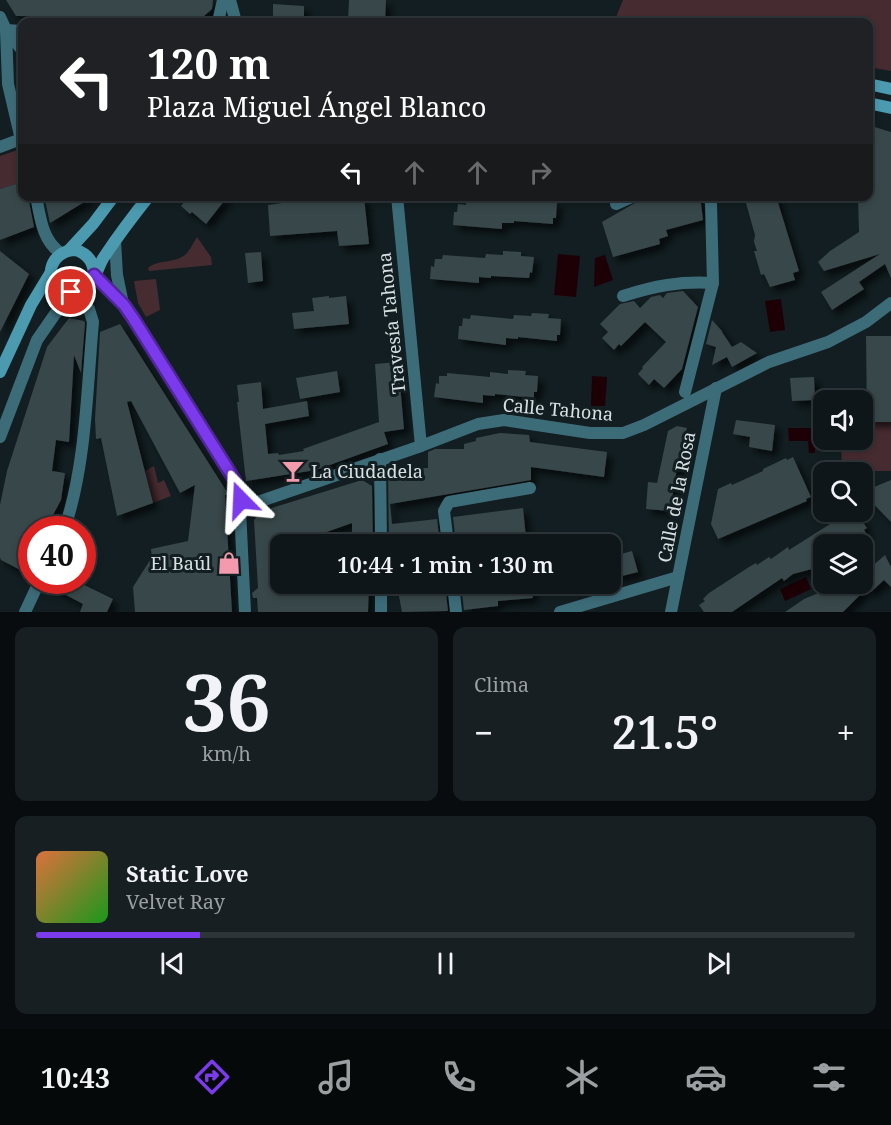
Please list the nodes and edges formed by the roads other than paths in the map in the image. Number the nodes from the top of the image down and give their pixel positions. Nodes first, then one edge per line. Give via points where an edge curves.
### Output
1 (223, 0) edge
2 (230, 0) edge
3 (0, 17) edge
4 (219, 18) edge
5 (235, 18) edge
6 (6, 30) junction
7 (18, 31) edge
8 (18, 45) edge
9 (873, 85) edge
10 (891, 88) edge
11 (873, 104) edge
12 (891, 108) edge
13 (18, 125) edge
14 (18, 143) edge
15 (0, 147) edge
16 (37, 201) edge
17 (110, 201) edge
18 (145, 201) edge
19 (397, 201) edge
20 (623, 201) edge
21 (710, 201) edge
22 (616, 204) dead end
23 (115, 241) junction
24 (65, 251) junction
25 (51, 272) junction
26 (94, 275) junction
27 (712, 283) junction
28 (75, 292) junction
29 (622, 296) dead end
30 (891, 303) edge
31 (124, 305) junction
32 (0, 372) edge
33 (717, 388) junction
34 (686, 392) dead end
35 (0, 437) edge
36 (421, 446) junction
37 (381, 459) junction
38 (530, 488) dead end
39 (241, 500) junction
40 (69, 516) edge
41 (381, 534) edge
42 (447, 534) edge
43 (678, 577) junction
44 (33, 594) edge
45 (381, 594) edge
46 (454, 594) edge
47 (24, 612) edge
48 (245, 612) edge
49 (381, 612) edge
50 (456, 612) edge
51 (560, 612) edge
52 (671, 612) edge

1 - 4 street
2 - 5 street
3 - 6 street
6 - 7 street
6 - 8 street
6 - 13 street via 8,84
9 - 10 main road
11 - 12 main road
14 - 15 street
16 - 24 street via 44,232 52,244
17 - 24 main road
18 - 23 main road
19 - 36 street, Travesía Tahona
20 - 22 street
21 - 27 street
23 - 26 main road
23 - 31 street
24 - 25 main road via 53,262
24 - 26 main road via 86,254
25 - 28 main road via 60,288
25 - 32 main road
26 - 28 main road via 86,288
26 - 31 street
27 - 29 street via 657,285
27 - 34 street
28 - 35 street via 37,340
28 - 40 street via 89,309 93,322 82,450
30 - 33 street, Calle Tahona via 828,342 769,362
31 - 39 street via 234,479
33 - 36 street, Calle Tahona via 623,433 590,433 504,420 478,424
33 - 43 street, Calle de la Rosa
36 - 37 street, Calle Tahona
37 - 39 street, Calle Tahona via 258,502
37 - 41 street
38 - 42 street via 449,502 444,511
39 - 48 street
43 - 51 street
43 - 52 street, Calle de la Rosa
44 - 47 street
45 - 49 street
46 - 50 street

